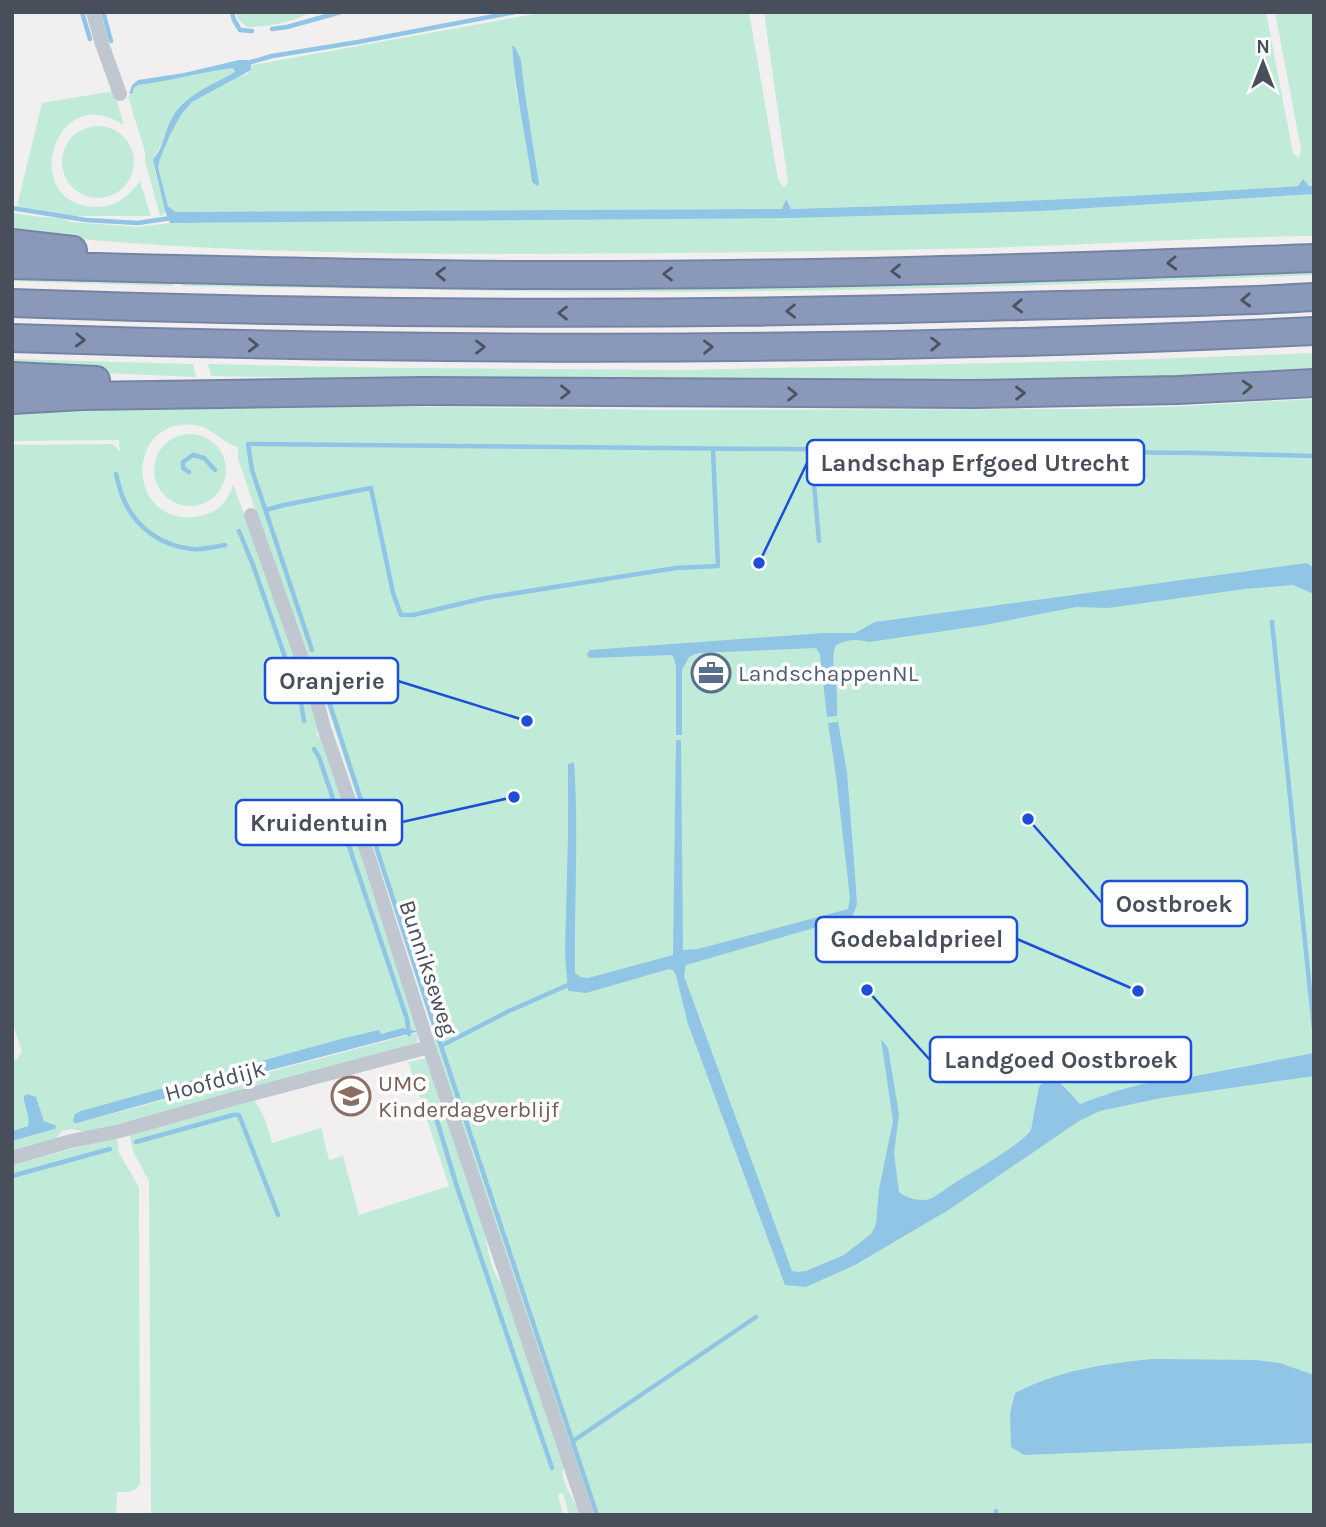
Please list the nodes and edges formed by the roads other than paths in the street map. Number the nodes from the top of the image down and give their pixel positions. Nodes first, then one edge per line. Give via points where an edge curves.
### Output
1 (93, 12) edge
2 (120, 94) dead end
3 (12, 243) edge
4 (1314, 258) edge
5 (12, 265) edge
6 (286, 272) junction
7 (1314, 297) edge
8 (12, 303) edge
9 (1314, 331) edge
10 (12, 338) edge
11 (12, 376) edge
12 (1314, 383) edge
13 (423, 391) junction
14 (12, 400) edge
15 (251, 515) dead end
16 (429, 1047) junction
17 (12, 1158) edge
18 (587, 1515) edge

1 - 2 street
3 - 6 highway
4 -> 6 highway via 754,274
5 - 6 highway
7 -> 8 highway via 690,313
10 -> 9 highway via 680,348
11 - 13 highway
13 -> 12 highway via 974,394
13 - 14 highway
15 - 16 street, Bunnikseweg
16 - 17 street, Hoofddijk
16 - 18 street, Bunnikseweg

